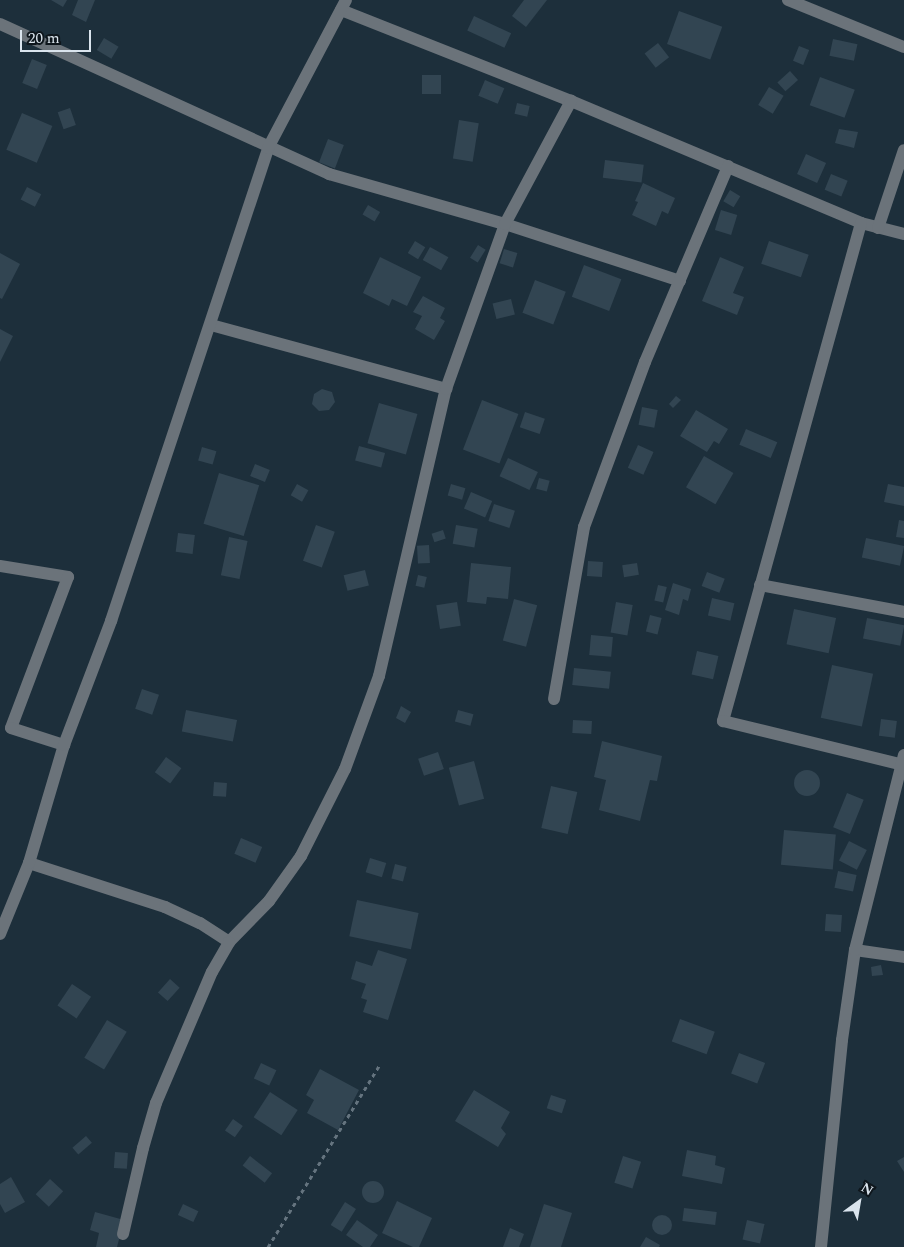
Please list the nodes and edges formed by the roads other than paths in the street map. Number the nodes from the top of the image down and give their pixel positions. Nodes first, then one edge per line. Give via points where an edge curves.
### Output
1 (788, 0) edge
2 (344, 5) edge
3 (0, 24) edge
4 (904, 47) edge
5 (571, 101) junction
6 (268, 148) junction
7 (904, 150) edge
8 (728, 166) junction
9 (861, 223) junction
10 (505, 224) junction
11 (878, 228) junction
12 (904, 234) edge
13 (680, 281) junction
14 (211, 325) junction
15 (446, 388) junction
16 (0, 566) edge
17 (760, 585) junction
18 (904, 612) edge
19 (554, 698) dead end
20 (64, 745) junction
21 (902, 759) edge
22 (29, 863) junction
23 (0, 934) edge
24 (229, 942) junction
25 (855, 950) junction
26 (904, 957) edge
27 (123, 1234) dead end
28 (821, 1247) edge

1 - 4 street
2 - 5 street
2 - 6 street
3 - 6 street
5 - 8 street
5 - 10 street
6 - 10 street via 329,174
6 - 14 street
7 - 11 street
8 - 9 street
8 - 13 street
9 - 11 street
9 - 17 street
10 - 13 street
10 - 15 street
11 - 12 street
13 - 19 street via 645,362 584,527
14 - 15 street
14 - 20 street via 111,621
15 - 24 street via 379,676 345,769 301,856 269,901
16 - 20 street via 68,577 11,728
17 - 18 street
17 - 21 street via 722,721
20 - 22 street
21 - 25 street
22 - 23 street
22 - 24 street via 165,907 200,922
24 - 27 street via 212,972 156,1103
25 - 26 street
25 - 28 street via 842,1040

